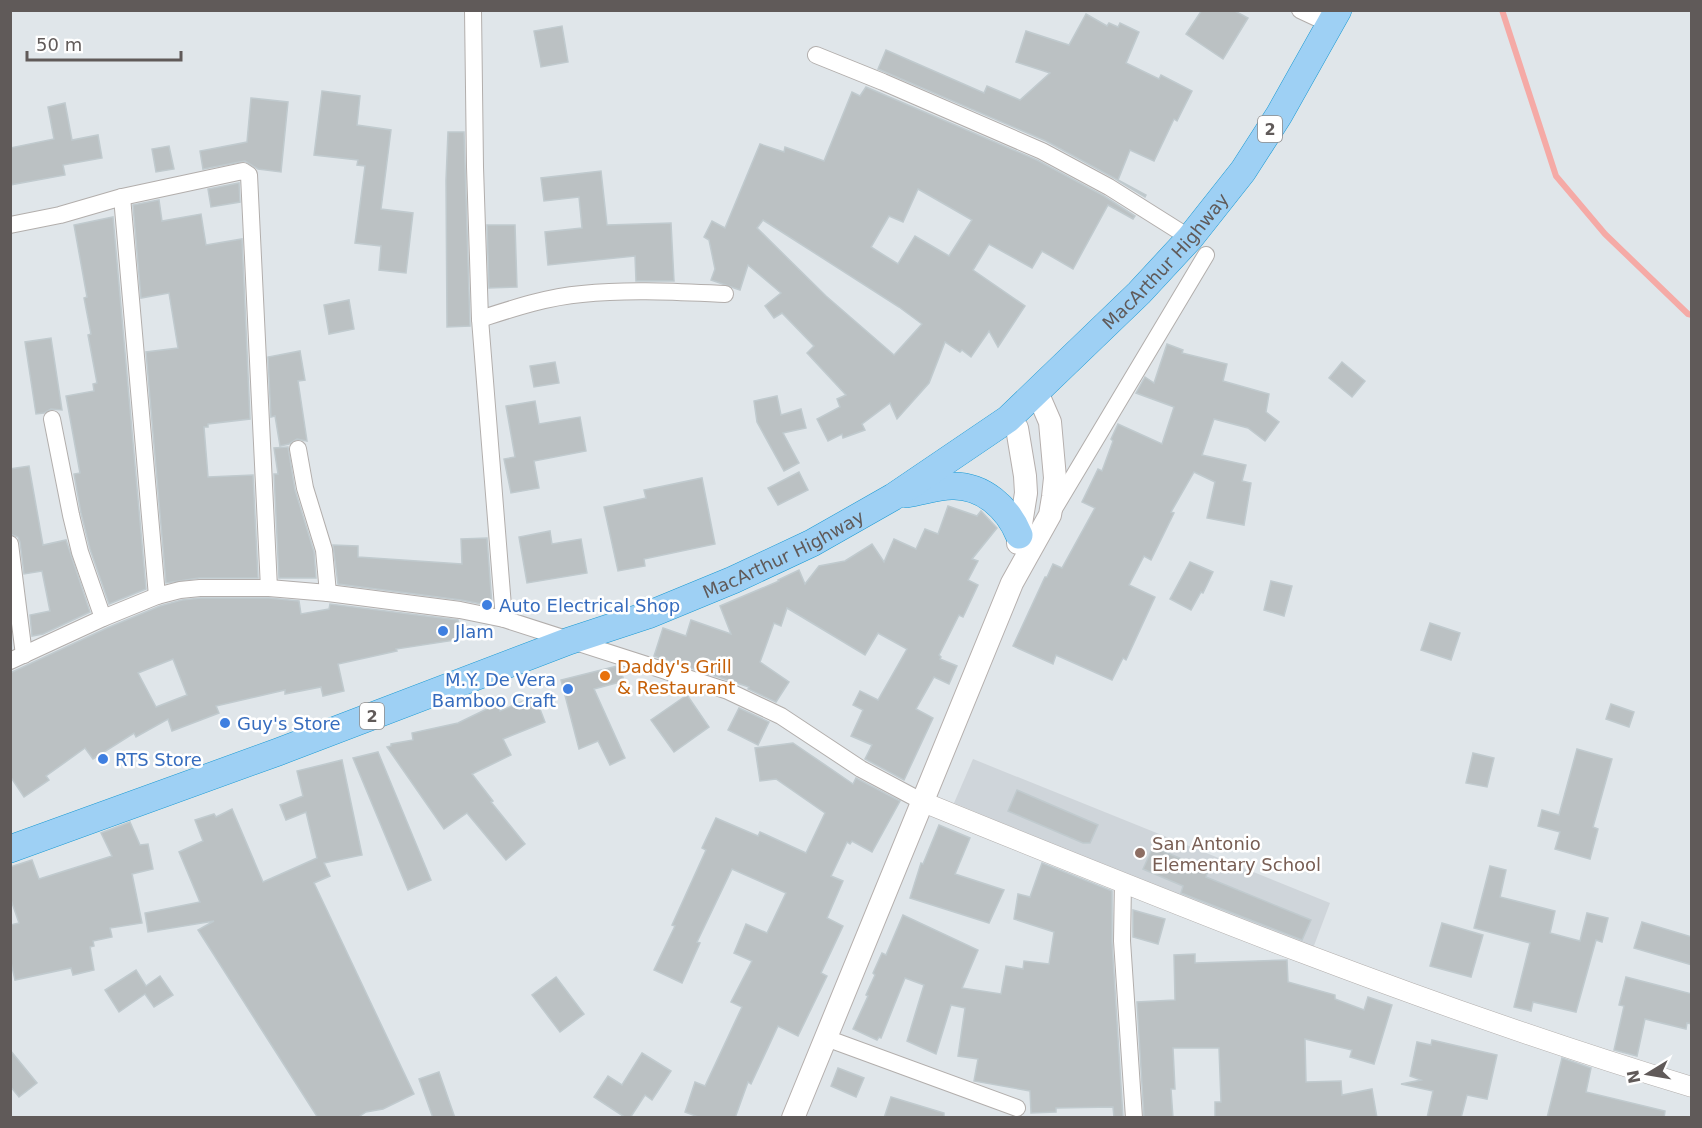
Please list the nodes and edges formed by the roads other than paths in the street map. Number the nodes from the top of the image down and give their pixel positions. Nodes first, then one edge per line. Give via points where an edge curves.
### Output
1 (473, 10) edge
2 (1300, 10) edge
3 (1334, 17) edge
4 (816, 55) dead end
5 (122, 197) junction
6 (10, 225) edge
7 (1198, 247) junction
8 (725, 294) dead end
9 (480, 319) junction
10 (1037, 393) junction
11 (52, 419) dead end
12 (1008, 419) junction
13 (298, 449) dead end
14 (893, 497) junction
15 (1050, 515) junction
16 (1019, 535) junction
17 (10, 544) edge
18 (1012, 583) junction
19 (269, 588) junction
20 (328, 593) junction
21 (157, 596) junction
22 (103, 618) junction
23 (504, 618) junction
24 (569, 641) junction
25 (17, 658) edge
26 (923, 802) junction
27 (10, 849) edge
28 (1123, 882) junction
29 (826, 1038) junction
30 (1692, 1087) edge
31 (1017, 1108) dead end
32 (793, 1118) edge
33 (1134, 1118) edge

1 - 9 street
2 - 3 street
3 - 7 highway, MacArthur Highway / 2
4 - 7 street via 1042,151 1109,187
5 - 6 street
5 - 19 street via 243,171 249,175
5 - 21 street
7 - 10 highway, MacArthur Highway / 2 via 1139,293
7 - 15 street
8 - 9 street via 581,294 527,304
9 - 23 street
10 - 12 highway, MacArthur Highway / 2
10 - 15 main road via 1050,422 1053,448 1055,478
11 - 22 street via 78,543
12 - 14 highway, MacArthur Highway / 2
12 - 16 main road via 1017,429 1025,476
13 - 20 street via 324,550
14 - 16 highway via 952,486 974,489 995,501
14 - 24 highway, MacArthur Highway / 2 via 812,543 733,580 648,615
15 - 18 main road
16 - 18 main road
17 - 25 street
18 - 26 main road
19 - 20 street
19 - 21 street via 200,588
20 - 23 street
21 - 22 street
22 - 25 street
23 - 24 street
24 - 26 street via 728,691 781,716 861,769
24 - 27 highway, MacArthur Highway / 2
26 - 28 street
26 - 29 main road
28 - 30 street via 1343,969
28 - 33 street via 1122,942
29 - 31 street
29 - 32 main road

